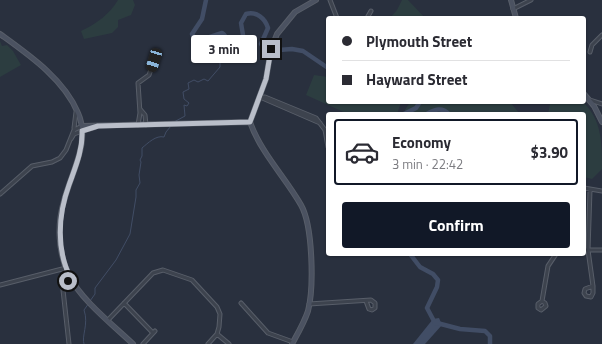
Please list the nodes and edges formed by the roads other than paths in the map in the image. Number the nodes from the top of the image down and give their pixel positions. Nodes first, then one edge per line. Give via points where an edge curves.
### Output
1 (316, 0) edge
2 (330, 0) edge
3 (510, 0) edge
4 (531, 0) edge
5 (513, 9) junction
6 (371, 11) dead end
7 (336, 16) edge
8 (367, 16) edge
9 (515, 16) edge
10 (0, 34) edge
11 (602, 35) edge
12 (590, 52) dead end
13 (154, 60) dead end
14 (586, 96) edge
15 (260, 97) junction
16 (588, 99) junction
17 (602, 104) edge
18 (76, 108) junction
19 (140, 109) junction
20 (250, 122) junction
21 (602, 122) edge
22 (241, 123) junction
23 (138, 125) junction
24 (146, 125) junction
25 (82, 126) junction
26 (98, 126) junction
27 (253, 130) junction
28 (82, 131) junction
29 (72, 134) junction
30 (326, 136) edge
31 (70, 140) junction
32 (586, 189) edge
33 (590, 190) junction
34 (602, 191) edge
35 (0, 194) edge
36 (586, 250) edge
37 (602, 250) edge
38 (555, 256) edge
39 (66, 268) junction
40 (71, 279) junction
41 (0, 285) edge
42 (593, 286) dead end
43 (366, 301) dead end
44 (542, 301) dead end
45 (124, 303) junction
46 (241, 303) dead end
47 (309, 304) junction
48 (108, 320) junction
49 (217, 334) junction
50 (292, 343) edge
51 (69, 344) edge
52 (133, 344) edge
53 (143, 344) edge
54 (208, 344) edge
55 (229, 344) edge

1 - 15 street via 300,8 287,19 277,34
2 - 7 street
3 - 5 street
4 - 5 street
5 - 9 street
6 - 8 street
10 - 18 street via 56,80
11 - 12 street via 592,45
13 - 19 street via 150,75 138,83
14 - 16 street
15 - 20 street
15 - 30 street via 315,117 325,130
16 - 17 street
16 - 21 street
18 - 25 street
18 - 29 street
19 - 23 street
19 - 24 street via 145,114
20 - 22 street
20 - 27 street
22 - 24 street
22 - 27 street
23 - 24 street
23 - 26 street
25 - 26 street
25 - 28 street
25 - 29 street via 75,128
26 - 28 street
27 - 47 street via 307,216 310,251
28 - 31 street via 74,134
28 - 39 street via 80,154 61,213 61,241
29 - 31 street
31 - 35 street via 58,160 32,166
32 - 33 street
33 - 34 street
33 - 36 street
36 - 37 street
36 - 42 street
38 - 44 street via 548,266
39 - 40 street
39 - 41 street
40 - 48 street
40 - 51 street via 64,284 63,290
43 - 47 street
45 - 48 street
45 - 49 street via 157,271 163,270 187,277 220,312
45 - 53 street via 154,332
46 - 50 street via 268,333
47 - 50 street via 305,319
48 - 52 street
49 - 54 street
49 - 55 street

